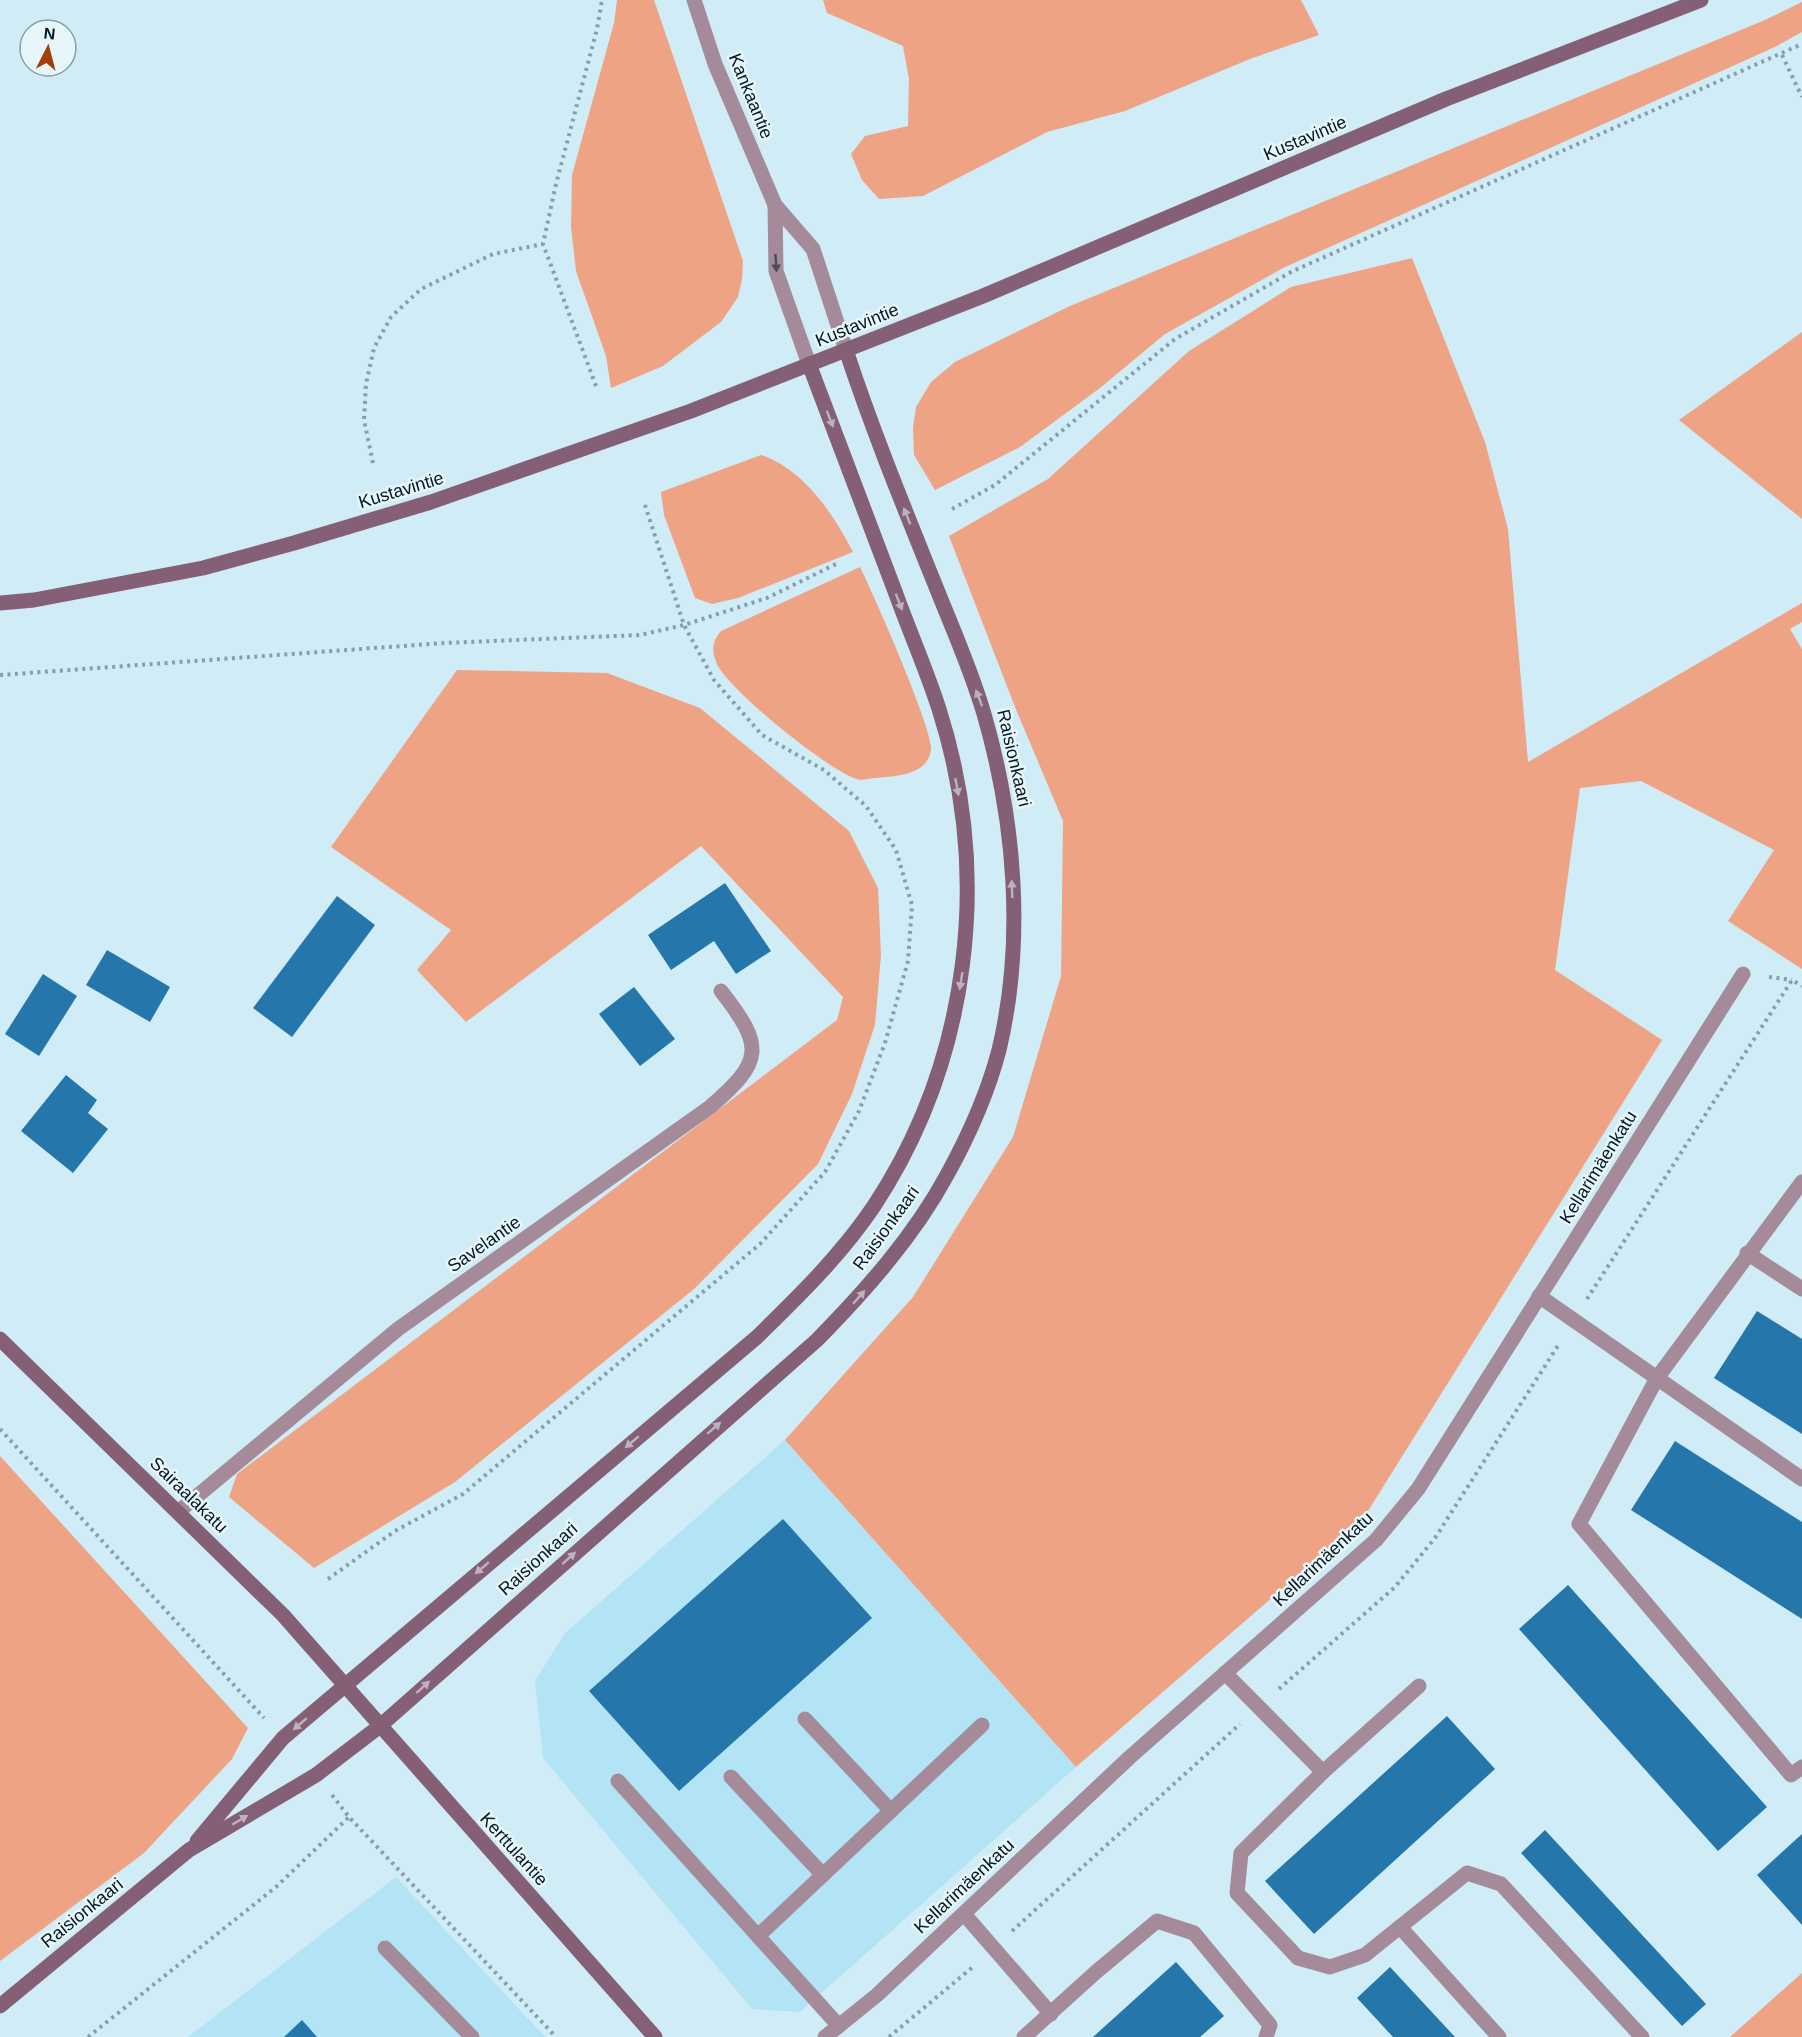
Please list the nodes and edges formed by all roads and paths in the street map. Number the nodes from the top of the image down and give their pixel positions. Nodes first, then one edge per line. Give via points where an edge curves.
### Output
1 (602, 0) edge
2 (694, 0) edge
3 (1701, 0) edge
4 (1802, 44) edge
5 (1782, 55) junction
6 (1802, 97) edge
7 (775, 205) junction
8 (543, 244) junction
9 (846, 350) junction
10 (809, 364) junction
11 (596, 386) dead end
12 (373, 463) dead end
13 (952, 509) dead end
14 (838, 563) dead end
15 (0, 603) edge
16 (0, 675) edge
17 (1743, 974) dead end
18 (721, 991) dead end
19 (1802, 1182) edge
20 (1747, 1253) junction
21 (1802, 1289) edge
22 (1539, 1296) junction
23 (0, 1339) edge
24 (1657, 1378) junction
25 (1802, 1479) edge
26 (178, 1512) junction
27 (1225, 1673) junction
28 (344, 1686) junction
29 (1419, 1686) dead end
30 (805, 1719) dead end
31 (982, 1725) dead end
32 (380, 1726) junction
33 (1802, 1767) edge
34 (1323, 1772) junction
35 (731, 1777) dead end
36 (618, 1780) dead end
37 (891, 1811) junction
38 (350, 1817) dead end
39 (189, 1850) junction
40 (823, 1875) junction
41 (964, 1914) junction
42 (1400, 1927) junction
43 (758, 1936) junction
44 (385, 1948) dead end
45 (0, 2006) edge
46 (1051, 2014) junction
47 (839, 2026) junction
48 (88, 2037) edge
49 (472, 2037) edge
50 (655, 2037) edge
51 (825, 2037) edge
52 (1024, 2037) edge
53 (1266, 2037) edge
54 (1499, 2037) edge
55 (1642, 2037) edge

1 - 8 path
2 - 7 street, Kankaantie via 716,64
3 - 9 main road, Kustavintie via 1446,99 983,296
4 - 5 path
5 - 6 path
5 - 13 path via 1293,271 1174,339 995,485
7 - 9 street, Kankaantie via 813,249
7 -> 10 street, Kankaantie via 776,271
8 - 11 path
8 - 12 path via 493,254 421,289 391,317 374,348 366,384 364,420
9 - 10 main road, Kustavintie
32 -> 9 main road, Raisionkaari via 817,1340 857,1299 947,1176 975,1118 998,1052 1013,948 1008,825 998,766 983,711 871,427
10 - 15 main road, Kustavintie via 691,411 477,486 294,543 203,568
10 -> 28 main road, Raisionkaari via 939,710 958,786 969,861 967,941 956,1009 941,1065 917,1129 874,1206 824,1271 757,1337
14 - 16 path via 767,598 640,635 444,643
17 - 22 street, Kellarimäenkatu
18 - 26 street, Savelantie via 743,1018 753,1042 749,1065 734,1087 398,1329
19 - 20 street
20 - 21 street
20 - 24 street
22 - 24 street
22 - 27 street, Kellarimäenkatu via 1418,1489 1376,1540
23 - 26 main road, Sairaalakatu
24 - 25 street
24 - 33 street via 1579,1524 1791,1775
26 - 28 main road, Sairaalakatu via 283,1615
27 - 34 street
27 - 41 street, Kellarimäenkatu via 1130,1756
28 - 32 main road, Kerttulantie
28 -> 39 main road, Raisionkaari via 283,1738
29 - 34 street
30 - 37 street
31 - 37 street
39 -> 32 main road, Raisionkaari via 316,1775
32 - 50 main road, Kerttulantie
34 - 42 street via 1241,1853 1237,1893 1298,1958 1330,1966 1365,1955
35 - 40 street
36 - 43 street
37 - 40 street
38 - 48 path via 276,1887
39 - 45 main road, Raisionkaari
40 - 43 street
41 - 46 street
41 - 47 street, Kellarimäenkatu
42 - 54 street
42 - 55 street via 1467,1873 1501,1884
43 - 47 street
44 - 49 street
46 - 52 street
46 - 53 street via 1158,1921 1194,1933 1270,2025
47 - 51 street, Kellarimäenkatu

